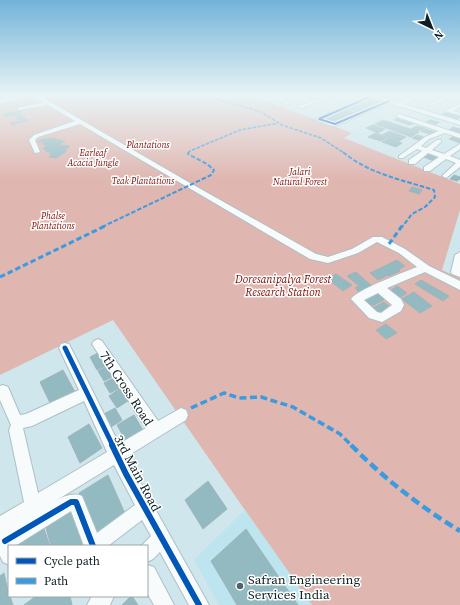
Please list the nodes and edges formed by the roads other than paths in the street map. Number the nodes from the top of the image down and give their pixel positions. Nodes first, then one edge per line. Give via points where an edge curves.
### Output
1 (72, 124) edge
2 (83, 124) edge
3 (351, 124) edge
4 (424, 124) edge
5 (344, 127) dead end
6 (444, 131) junction
7 (460, 136) edge
8 (439, 141) dead end
9 (415, 146) junction
10 (460, 146) edge
11 (427, 150) junction
12 (37, 152) dead end
13 (445, 156) junction
14 (401, 157) dead end
15 (412, 162) dead end
16 (460, 162) edge
17 (428, 169) dead end
18 (446, 176) dead end
19 (460, 255) edge
20 (425, 268) junction
21 (460, 274) edge
22 (460, 286) edge
23 (379, 288) dead end
24 (98, 344) dead end
25 (65, 348) dead end
26 (3, 391) dead end
27 (87, 393) junction
28 (181, 415) dead end
29 (16, 430) dead end
30 (156, 431) junction
31 (117, 456) junction
32 (33, 506) junction
33 (145, 508) junction
34 (4, 537) edge
35 (162, 538) junction
36 (93, 545) edge
37 (94, 545) edge
38 (148, 552) edge
39 (148, 576) edge
40 (104, 597) edge
41 (97, 605) edge
42 (164, 605) edge
43 (199, 605) edge

1 - 12 street via 36,136 32,140
2 - 20 street via 313,257 328,260 355,251 376,239 402,251
3 - 5 street
4 - 6 street
6 - 7 street
6 - 9 street
8 - 11 street
9 - 11 street
9 - 14 street
10 - 13 street
11 - 13 street
11 - 15 street
13 - 16 street
13 - 17 street
16 - 18 street
19 - 21 street via 456,268 456,272
20 - 22 street
20 - 23 street
24 - 30 street, 7th Cross Road
25 - 27 street, 3rd Main Road
26 - 27 street via 15,420 20,422 28,421
27 - 31 street, 3rd Main Road
28 - 30 street
29 - 32 street
30 - 31 street
31 - 32 street
31 - 33 street, 3rd Main Road
32 - 34 street
33 - 35 street, 3rd Main Road
33 - 37 street
34 - 36 street via 74,501
35 - 38 street
35 - 43 street, 3rd Main Road
39 - 42 street
40 - 41 street

